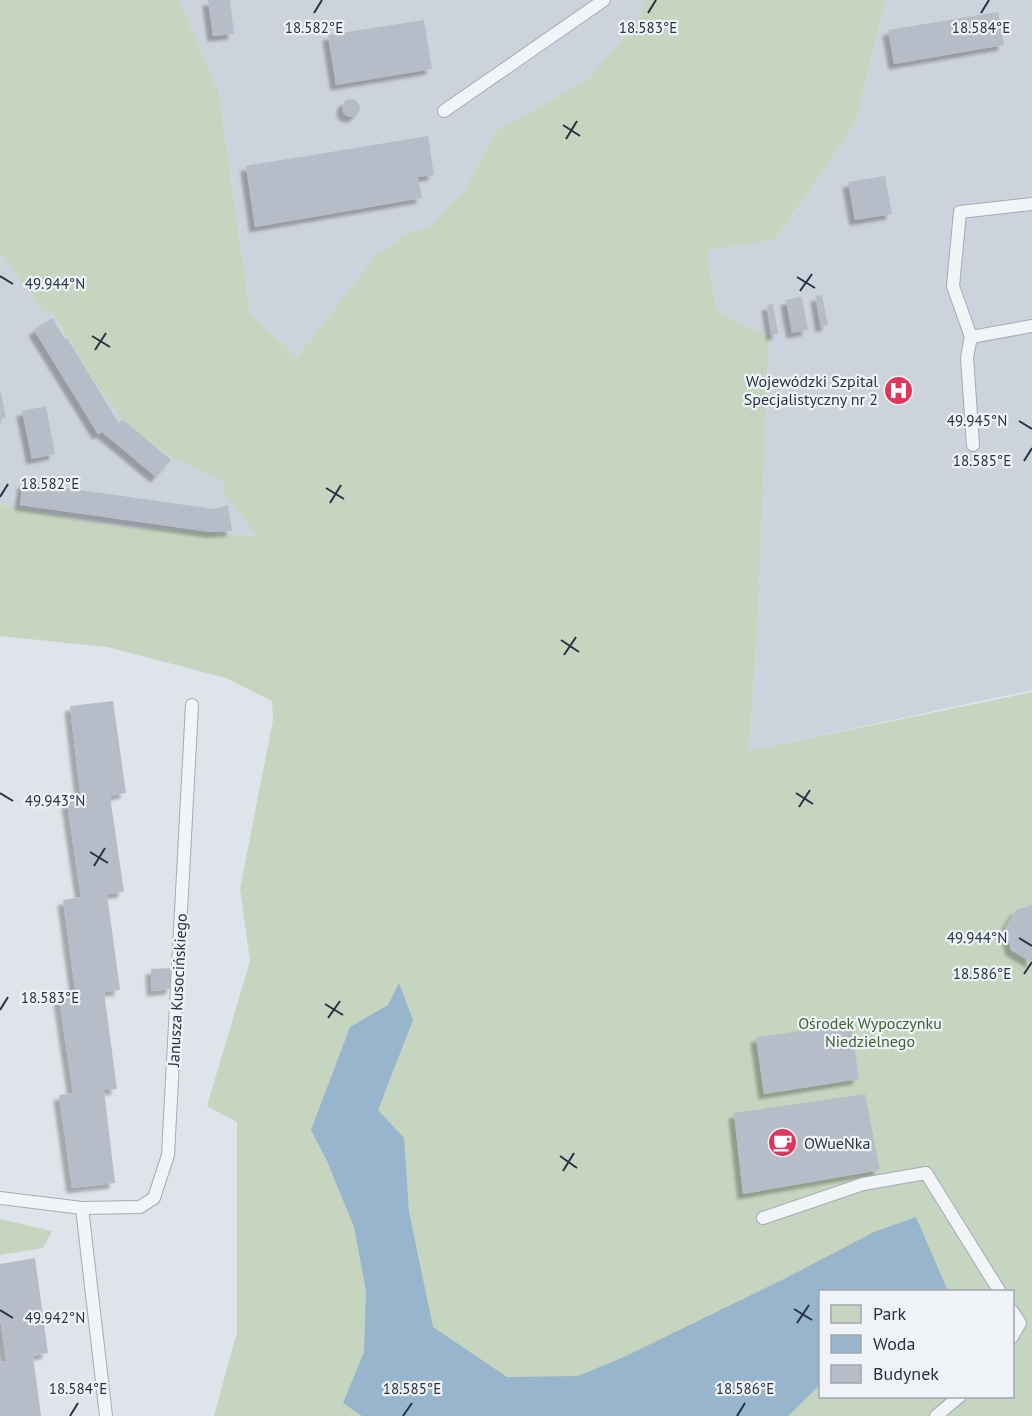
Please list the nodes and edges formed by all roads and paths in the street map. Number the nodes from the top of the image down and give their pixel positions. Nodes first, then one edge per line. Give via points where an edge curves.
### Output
1 (604, 0) edge
2 (444, 111) dead end
3 (1032, 204) edge
4 (1032, 326) edge
5 (970, 337) junction
6 (973, 445) dead end
7 (192, 705) dead end
8 (0, 1198) edge
9 (82, 1208) junction
10 (763, 1218) dead end
11 (999, 1290) edge
12 (1014, 1314) edge
13 (1014, 1334) edge
14 (958, 1398) edge
15 (106, 1415) edge
16 (936, 1416) edge

1 - 2 lane
3 - 5 lane via 960,212 953,286
4 - 5 lane
5 - 6 lane via 967,357
7 - 9 lane, Janusza Kusocińskiego via 168,1155 154,1198 140,1207
8 - 9 lane, Janusza Kusocińskiego
9 - 15 lane
10 - 11 lane via 862,1184 926,1173
12 - 13 lane via 1020,1323
14 - 16 lane

